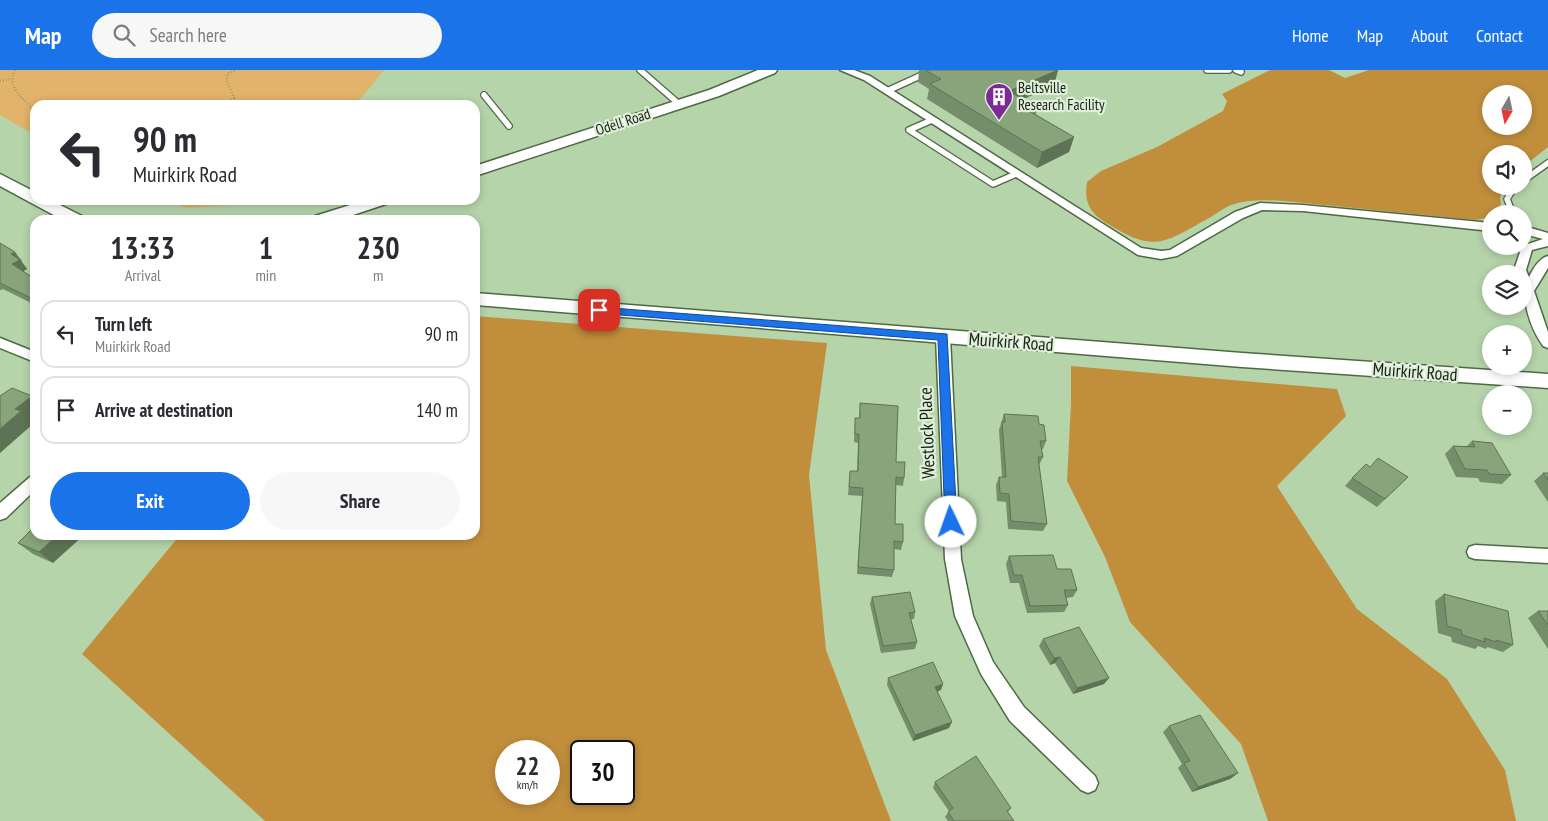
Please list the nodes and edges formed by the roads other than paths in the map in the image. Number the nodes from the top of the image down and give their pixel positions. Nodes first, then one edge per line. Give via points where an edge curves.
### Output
1 (640, 70) edge
2 (770, 70) edge
3 (845, 70) edge
4 (933, 70) edge
5 (1208, 70) edge
6 (1229, 70) edge
7 (887, 91) junction
8 (484, 95) dead end
9 (679, 104) junction
10 (932, 120) junction
11 (509, 126) dead end
12 (1548, 164) edge
13 (480, 169) edge
14 (1016, 174) junction
15 (1532, 175) edge
16 (0, 179) edge
17 (30, 196) edge
18 (47, 205) edge
19 (368, 205) edge
20 (66, 215) edge
21 (336, 215) edge
22 (1482, 226) edge
23 (1532, 232) edge
24 (1548, 237) edge
25 (1548, 242) edge
26 (1548, 260) edge
27 (1522, 265) edge
28 (1532, 278) edge
29 (480, 299) edge
30 (1532, 311) edge
31 (943, 337) junction
32 (0, 343) edge
33 (1548, 343) edge
34 (30, 355) edge
35 (1548, 381) edge
36 (30, 486) edge
37 (0, 513) edge
38 (1475, 552) dead end
39 (1548, 556) edge
40 (1088, 783) dead end

1 - 9 lane
2 - 9 main road, Odell Road via 714,94
3 - 7 street via 867,78
4 - 7 lane
5 - 6 lane
7 - 10 street
8 - 11 lane
9 - 13 main road, Odell Road
10 - 14 street
10 - 14 lane via 909,130 992,184
12 - 15 lane
14 - 22 street via 1120,240 1138,250 1160,255 1173,253 1260,206
16 - 17 main road
18 - 20 main road
19 - 21 main road
23 - 24 street
25 - 27 street via 1527,248
26 - 28 street
29 - 31 main road, Muirkirk Road
30 - 33 street
31 - 35 main road, Muirkirk Road
31 - 40 street, Westlock Place via 953,559 964,616 987,668 1017,714
32 - 34 street
36 - 37 street
38 - 39 street

